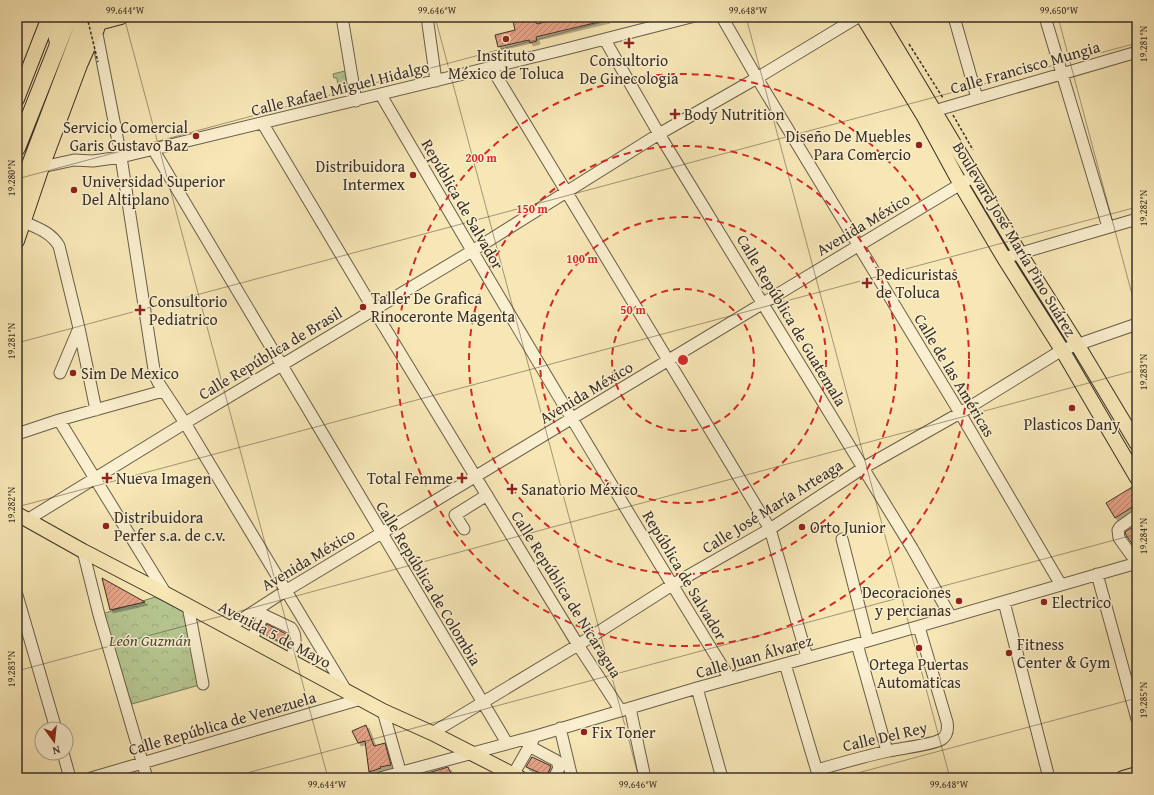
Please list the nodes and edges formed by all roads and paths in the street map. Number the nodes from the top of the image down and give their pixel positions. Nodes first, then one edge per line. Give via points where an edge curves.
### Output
1 (51, 17) edge
2 (68, 17) edge
3 (120, 17) edge
4 (342, 17) edge
5 (691, 17) edge
6 (722, 17) edge
7 (858, 17) edge
8 (863, 17) edge
9 (878, 17) edge
10 (954, 17) edge
11 (1045, 17) edge
12 (95, 20) edge
13 (428, 24) dead end
14 (605, 40) junction
15 (58, 43) junction
16 (1137, 52) edge
17 (98, 62) dead end
18 (491, 67) junction
19 (1063, 74) junction
20 (757, 78) junction
21 (436, 81) junction
22 (381, 95) junction
23 (977, 98) junction
24 (17, 99) edge
25 (356, 101) junction
26 (62, 113) junction
27 (928, 113) junction
28 (263, 124) junction
29 (659, 134) junction
30 (41, 137) junction
31 (17, 147) edge
32 (153, 149) junction
33 (121, 157) junction
34 (42, 167) junction
35 (974, 176) junction
36 (961, 184) junction
37 (565, 192) junction
38 (17, 198) edge
39 (1137, 219) edge
40 (24, 222) junction
41 (1108, 228) junction
42 (17, 240) edge
43 (858, 245) junction
44 (472, 251) junction
45 (1019, 252) junction
46 (1004, 258) junction
47 (763, 303) junction
48 (374, 310) junction
49 (1137, 324) edge
50 (79, 328) junction
51 (1077, 344) junction
52 (1062, 350) junction
53 (668, 362) junction
54 (281, 365) junction
55 (60, 373) dead end
56 (164, 391) junction
57 (96, 410) junction
58 (960, 413) junction
59 (572, 418) junction
60 (59, 420) junction
61 (184, 423) junction
62 (17, 434) edge
63 (1137, 444) edge
64 (863, 468) junction
65 (1135, 470) edge
66 (476, 476) junction
67 (94, 478) junction
68 (487, 495) junction
69 (1137, 515) edge
70 (22, 517) edge
71 (464, 529) dead end
72 (770, 529) junction
73 (382, 534) junction
74 (842, 539) dead end
75 (83, 551) junction
76 (1137, 563) edge
77 (1097, 574) junction
78 (672, 585) junction
79 (1061, 585) junction
80 (287, 590) junction
81 (166, 594) junction
82 (17, 596) edge
83 (1004, 602) junction
84 (188, 606) junction
85 (260, 613) junction
86 (952, 617) junction
87 (919, 627) junction
88 (228, 628) junction
89 (251, 640) junction
90 (868, 641) junction
91 (857, 644) junction
92 (578, 645) junction
93 (807, 657) junction
94 (291, 661) junction
95 (785, 664) junction
96 (730, 679) junction
97 (203, 684) dead end
98 (697, 688) junction
99 (348, 692) junction
100 (361, 699) junction
101 (482, 703) junction
102 (625, 709) junction
103 (383, 711) junction
104 (1137, 719) edge
105 (54, 721) edge
106 (560, 728) junction
107 (432, 733) junction
108 (536, 736) junction
109 (507, 743) junction
110 (529, 746) junction
111 (887, 751) junction
112 (472, 754) junction
113 (65, 761) edge
114 (143, 763) junction
115 (818, 774) edge
116 (1137, 774) edge
117 (401, 775) edge
118 (517, 776) edge
119 (70, 778) edge
120 (91, 778) edge
121 (147, 778) edge
122 (380, 778) edge
123 (554, 778) edge
124 (572, 778) edge
125 (645, 778) edge
126 (722, 778) edge
127 (1049, 778) edge
128 (1123, 778) edge

1 - 15 highway
1 - 24 main road
2 - 15 highway
3 - 12 main road
4 - 25 street
5 - 14 street, Calle Rafael Miguel Hidalgo
6 - 20 street, Calle de las Américas
7 - 20 street, Calle República de Brasil
8 - 27 main road, Boulevard José María Pino Suárez
9 - 27 main road, Boulevard José María Pino Suárez
10 - 23 street
11 - 19 street
12 - 17 path, bridge
12 - 26 main road
12 - 30 highway via 73,51
12 - 33 street
13 - 21 street
14 - 18 street, Calle Rafael Miguel Hidalgo
14 - 29 street, Calle República de Guatemala
15 - 31 highway
16 - 19 street, Calle Francisco Mungia
18 - 21 street, Calle Rafael Miguel Hidalgo
18 - 37 street
19 - 23 street, Calle Francisco Mungia
19 - 41 street
20 - 29 street, Calle República de Brasil
20 - 43 street, Calle de las Américas
21 - 22 street, Calle Rafael Miguel Hidalgo
22 - 25 street, Calle Rafael Miguel Hidalgo
22 - 44 street, República de Salvador
23 - 27 street, Calle Francisco Mungia
25 - 28 street, Calle Rafael Miguel Hidalgo
26 - 30 highway
26 - 34 main road
27 - 35 main road, Boulevard José María Pino Suárez
27 - 36 main road, Boulevard José María Pino Suárez
28 - 32 street, Calle Rafael Miguel Hidalgo
28 - 48 street, Calle República de Nicaragua
29 - 37 street, Calle República de Brasil
29 - 47 street, Calle República de Guatemala
30 - 38 highway
32 - 33 street, Calle Rafael Miguel Hidalgo
32 - 54 street, Calle República de Colombia
33 - 34 street, Calle Rafael Miguel Hidalgo via 93,161 74,160
33 - 56 street via 154,369
34 - 40 main road
35 - 36 street, Avenida México
35 - 45 main road, Boulevard José María Pino Suárez
36 - 43 street, Avenida México
36 - 46 main road, Boulevard José María Pino Suárez
37 - 44 street, Calle República de Brasil
37 - 53 street
39 - 41 street
40 - 42 main road
40 - 50 street via 48,234 59,246
41 - 45 street
43 - 47 street, Avenida México
43 - 58 street, Calle de las Américas
44 - 48 street, Calle República de Brasil
44 - 59 street, República de Salvador
45 - 46 street
45 - 51 main road, Boulevard José María Pino Suárez
46 - 52 main road, Boulevard José María Pino Suárez
47 - 53 street, Avenida México
47 - 64 street, Calle República de Guatemala
48 - 54 street, Calle República de Brasil
48 - 66 street, Calle República de Nicaragua
49 - 51 street, Calle José María Arteaga
50 - 55 street
50 - 57 street
51 - 52 street, Calle José María Arteaga
51 - 63 main road, Boulevard José María Pino Suárez
52 - 58 street, Calle José María Arteaga
52 - 65 main road, Boulevard José María Pino Suárez
53 - 59 street, Avenida México
53 - 72 street
54 - 61 street, Calle República de Brasil
54 - 73 street, Calle República de Colombia
56 - 57 street
56 - 61 street
57 - 60 street
58 - 64 street, Calle José María Arteaga
58 - 79 street, Calle de las Américas
59 - 66 street, Avenida México
59 - 78 street, República de Salvador
60 - 62 street
60 - 67 street
61 - 67 street, Calle República de Brasil
61 - 80 street
64 - 72 street, Calle José María Arteaga
64 - 86 street, Calle República de Guatemala
66 - 68 street, Calle República de Nicaragua
66 - 73 street, Avenida México
67 - 70 street, Calle República de Brasil
67 - 81 street
68 - 71 street via 455,515
68 - 92 street, Calle República de Nicaragua
69 - 76 street via 1120,527 1118,534
70 - 75 main road, Avenida 5 de Mayo
72 - 78 street, Calle José María Arteaga
72 - 93 street
73 - 80 street, Avenida México
73 - 101 street, Calle República de Colombia
74 - 90 street
75 - 81 main road, Avenida 5 de Mayo
75 - 114 street via 99,615
76 - 77 street, Calle Juan Álvarez
77 - 79 street, Calle Juan Álvarez
77 - 104 street
78 - 92 street, Calle José María Arteaga
78 - 96 street, República de Salvador
79 - 83 street, Calle Juan Álvarez
80 - 85 street, Avenida México
80 - 99 street
81 - 84 main road, Avenida 5 de Mayo
82 - 105 street
83 - 86 street, Calle Juan Álvarez
83 - 127 street
84 - 88 main road, Avenida 5 de Mayo
84 - 97 street
85 - 88 street, Avenida México
85 - 89 street
85 - 94 street via 294,631
86 - 87 street, Calle Juan Álvarez
87 - 90 street, Calle Juan Álvarez
87 - 111 street, Calle Del Rey via 948,729 946,735 935,742
88 - 89 main road, Avenida 5 de Mayo
89 - 94 main road, Avenida 5 de Mayo
90 - 91 street, Calle Juan Álvarez
91 - 93 street, Calle Juan Álvarez
91 - 111 street
92 - 101 street, Calle José María Arteaga
92 - 102 street, Calle República de Nicaragua
93 - 95 street, Calle Juan Álvarez
94 - 99 main road, Avenida 5 de Mayo
95 - 96 street, Calle Juan Álvarez
95 - 115 street
96 - 98 street, Calle Juan Álvarez
98 - 102 street, Calle Juan Álvarez
98 - 126 street
99 - 100 main road, Avenida 5 de Mayo
100 - 103 main road, Avenida 5 de Mayo
100 - 114 street, Calle República de Venezuela
101 - 107 street, Calle José María Arteaga
101 - 109 street, Calle República de Colombia
102 - 106 street, Calle Juan Álvarez
102 - 125 street
103 - 107 main road, Avenida 5 de Mayo
103 - 117 street
106 - 108 street, Calle Juan Álvarez
106 - 124 street
107 - 112 main road, Avenida 5 de Mayo
108 - 109 street, Calle Juan Álvarez
108 - 110 street
109 - 112 street, Calle Juan Álvarez
110 - 118 street
110 - 123 street via 557,761 559,768
111 - 115 street, Calle Del Rey
112 - 117 street, Calle Juan Álvarez
112 - 118 main road, Avenida 5 de Mayo
113 - 119 street
114 - 120 street, Calle República de Venezuela
114 - 121 street
116 - 128 main road
117 - 122 street, Calle Juan Álvarez

